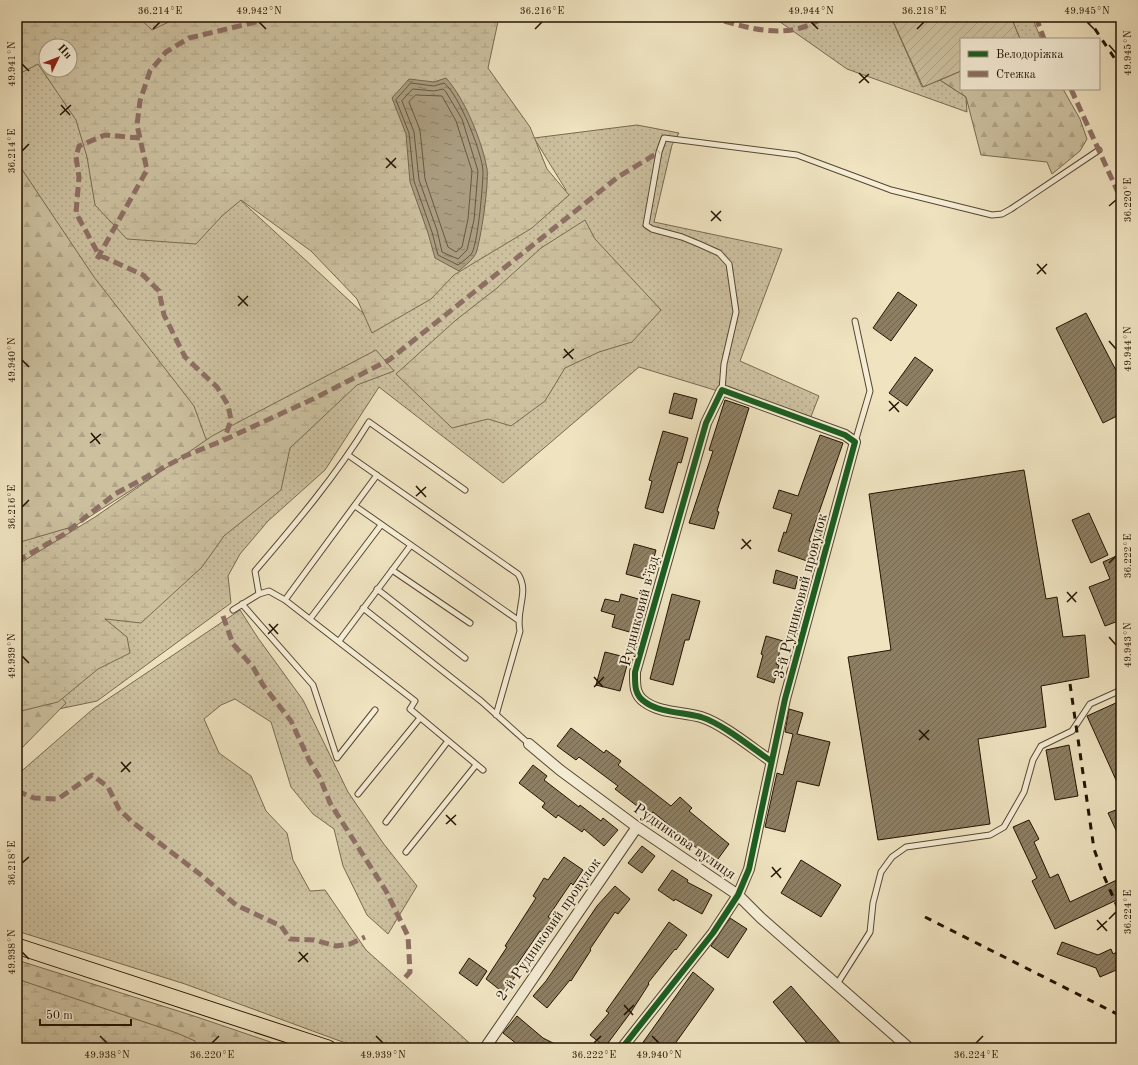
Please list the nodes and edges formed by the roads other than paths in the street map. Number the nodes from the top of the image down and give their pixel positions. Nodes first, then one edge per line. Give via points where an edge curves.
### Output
1 (1099, 150) dead end
2 (855, 321) dead end
3 (722, 390) junction
4 (855, 442) junction
5 (348, 455) junction
6 (377, 475) junction
7 (465, 490) dead end
8 (355, 506) junction
9 (381, 526) junction
10 (411, 545) junction
11 (392, 570) junction
12 (378, 589) junction
13 (259, 594) junction
14 (285, 600) junction
15 (242, 604) junction
16 (363, 608) junction
17 (233, 610) dead end
18 (310, 619) junction
19 (518, 620) junction
20 (470, 624) dead end
21 (338, 641) junction
22 (465, 658) dead end
23 (1121, 690) edge
24 (375, 710) dead end
25 (496, 715) junction
26 (420, 718) junction
27 (448, 741) junction
28 (529, 744) joint
29 (771, 761) junction
30 (476, 765) junction
31 (483, 770) dead end
32 (358, 794) dead end
33 (386, 822) dead end
34 (637, 826) junction
35 (406, 852) dead end
36 (738, 895) junction
37 (17, 946) edge
38 (836, 984) junction
39 (904, 1045) edge
40 (328, 1048) edge
41 (485, 1048) edge
42 (622, 1048) edge

1 - 3 lane via 1011,209 1002,214 992,215 891,190 797,155 664,138 659,152 646,225 699,244 719,254 729,264 736,312 724,364
2 - 4 lane via 870,391
3 - 4 street via 844,435
3 - 29 street, Рудниковий в’їзд via 706,423 635,672 635,684 637,694 644,702 653,707 702,718 732,734
4 - 29 street, 3-й Рудниковий провулок via 785,699
5 - 6 lane
5 - 7 lane via 369,422
5 - 13 lane via 326,486 255,571
6 - 8 lane
6 - 19 lane via 518,574 523,582 523,593
8 - 9 lane
8 - 14 lane
9 - 10 lane
9 - 18 lane
10 - 11 lane
10 - 19 lane
11 - 12 lane
11 - 20 lane
12 - 16 lane
12 - 22 lane
13 - 14 lane via 269,591
13 - 15 lane
14 - 18 lane
15 - 17 lane
15 - 24 lane via 313,685 337,758
16 - 21 lane
16 - 25 lane
18 - 21 lane
19 - 25 lane via 520,631
21 - 26 lane via 415,701 410,709
23 - 38 lane via 1090,704 1072,731 1041,746 1033,760 1024,792 1004,828 990,836 906,847 892,857 881,872 873,902 870,932
25 - 28 lane
26 - 27 lane
26 - 32 lane
27 - 30 lane
27 - 33 lane
28 - 34 street, Рудникова вулиця
29 - 36 street, 3-й Рудниковий провулок via 749,869
30 - 31 lane
30 - 35 lane
34 - 36 street, Рудникова вулиця
34 - 41 street, 2-й Рудниковий провулок
36 - 38 street, Рудникова вулиця
36 - 42 street, 3-й Рудниковий провулок via 713,933
37 - 40 main road
38 - 39 street, Рудникова вулиця

